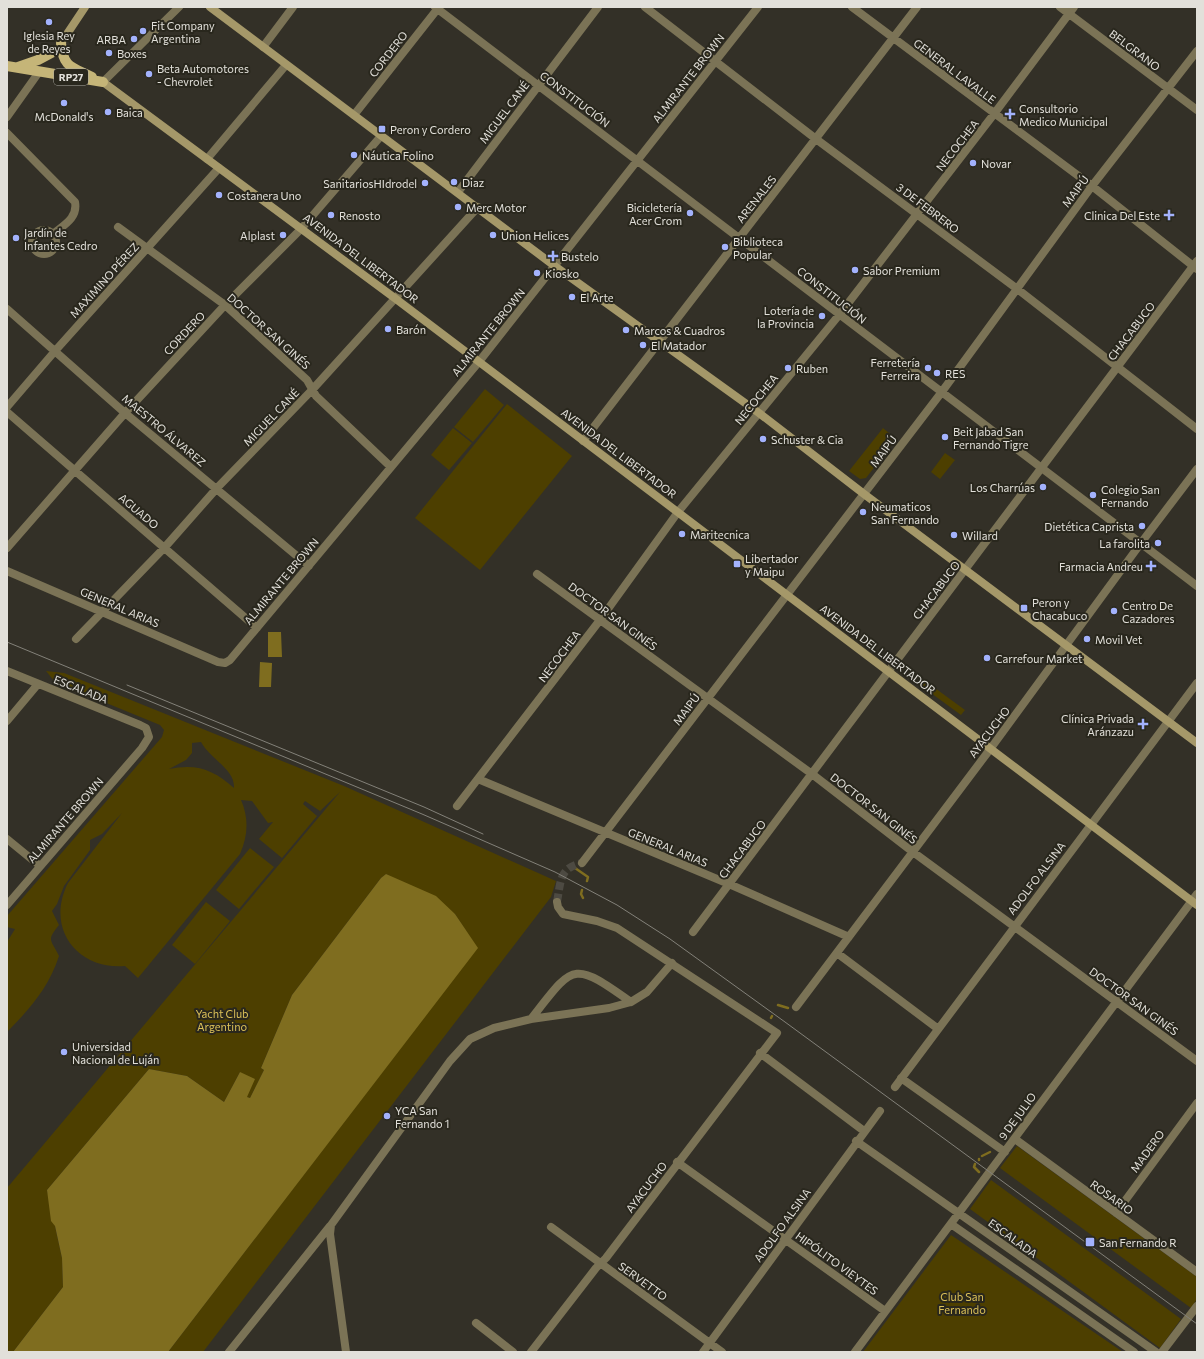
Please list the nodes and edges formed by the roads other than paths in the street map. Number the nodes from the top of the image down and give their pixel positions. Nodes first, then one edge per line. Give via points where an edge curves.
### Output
1 (85, 7) edge
2 (179, 7) edge
3 (210, 7) edge
4 (294, 7) edge
5 (598, 7) edge
6 (645, 7) edge
7 (758, 7) edge
8 (852, 7) edge
9 (917, 7) edge
10 (1060, 7) edge
11 (437, 8) edge
12 (1071, 10) edge
13 (894, 38) junction
14 (61, 43) junction
15 (263, 47) junction
16 (1197, 51) edge
17 (53, 52) junction
18 (716, 60) junction
19 (286, 64) junction
20 (11, 67) edge
21 (39, 72) junction
22 (103, 82) junction
23 (538, 85) junction
24 (1168, 88) junction
25 (1197, 110) edge
26 (994, 114) junction
27 (354, 115) junction
28 (7, 117) edge
29 (7, 133) edge
30 (381, 136) junction
31 (816, 139) junction
32 (207, 159) junction
33 (638, 160) junction
34 (219, 168) junction
35 (1092, 186) junction
36 (458, 192) junction
37 (478, 207) junction
38 (918, 213) junction
39 (118, 227) dead end
40 (301, 229) junction
41 (53, 234) dead end
42 (740, 238) junction
43 (146, 248) junction
44 (1196, 266) edge
45 (556, 267) junction
46 (1016, 288) junction
47 (396, 299) junction
48 (225, 305) junction
49 (7, 310) edge
50 (839, 315) junction
51 (659, 342) junction
52 (55, 351) junction
53 (478, 363) junction
54 (1117, 367) junction
55 (312, 390) junction
56 (941, 393) junction
57 (7, 407) edge
58 (7, 412) edge
59 (125, 413) junction
60 (759, 413) junction
61 (1197, 428) edge
62 (584, 441) junction
63 (391, 467) junction
64 (1041, 468) junction
65 (1197, 469) edge
66 (74, 470) junction
67 (217, 488) junction
68 (864, 494) junction
69 (678, 512) junction
70 (1141, 543) junction
71 (165, 547) junction
72 (7, 548) edge
73 (309, 566) junction
74 (965, 570) junction
75 (7, 571) edge
76 (537, 574) dead end
77 (1197, 586) edge
78 (787, 595) junction
79 (103, 612) junction
80 (600, 620) junction
81 (257, 628) junction
82 (76, 640) dead end
83 (1067, 646) junction
84 (225, 663) joint
85 (7, 670) edge
86 (888, 672) junction
87 (1197, 683) edge
88 (38, 684) junction
89 (708, 699) junction
90 (7, 721) edge
91 (1168, 721) junction
92 (146, 728) joint
93 (1197, 743) edge
94 (991, 748) junction
95 (812, 774) junction
96 (478, 779) junction
97 (457, 806) dead end
98 (1090, 824) junction
99 (605, 833) junction
100 (7, 839) edge
101 (913, 852) junction
102 (582, 863) tunnel mouth
103 (40, 866) junction
104 (729, 884) junction
105 (1197, 894) edge
106 (557, 902) dead end
107 (1194, 903) edge
108 (7, 905) edge
109 (1013, 927) junction
110 (693, 932) dead end
111 (849, 937) junction
112 (837, 953) junction
113 (672, 963) junction
114 (1116, 1001) junction
115 (631, 1002) junction
116 (796, 1007) dead end
117 (531, 1019) junction
118 (937, 1028) junction
119 (760, 1053) junction
120 (1197, 1061) edge
121 (901, 1078) junction
122 (895, 1087) dead end
123 (1197, 1103) edge
124 (880, 1111) dead end
125 (864, 1131) junction
126 (1014, 1139) junction
127 (856, 1141) junction
128 (1005, 1152) junction
129 (678, 1162) junction
130 (958, 1212) junction
131 (1116, 1213) junction
132 (951, 1224) junction
133 (331, 1225) junction
134 (551, 1227) dead end
135 (785, 1239) junction
136 (600, 1264) junction
137 (1197, 1272) edge
138 (1197, 1306) edge
139 (885, 1311) junction
140 (476, 1323) dead end
141 (710, 1343) junction
142 (229, 1352) edge
143 (346, 1352) edge
144 (513, 1352) edge
145 (531, 1352) edge
146 (703, 1352) edge
147 (722, 1352) edge
148 (855, 1352) edge
149 (1134, 1352) edge
150 (1156, 1352) edge
151 (1162, 1352) edge

1 - 14 main road, RP27
2 - 22 street
3 - 15 main road
4 - 15 street
5 - 23 street, MIGUEL CANÉ
6 - 18 street, 3 DE FEBRERO
7 - 18 street, ALMIRANTE BROWN
8 - 13 street, GENERAL LAVALLE
9 - 13 street, ARENALES
10 - 12 street, BELGRANO
11 - 23 street, CONSTITUCIÓN
11 - 27 street, CORDERO
12 - 24 street, BELGRANO
12 - 26 street, NECOCHEA
13 - 26 street, GENERAL LAVALLE
13 - 31 street, ARENALES
14 - 17 main road, RP27
14 - 22 main road, RP27 via 65,62
15 - 19 main road
16 - 24 street, MAIPÚ
17 - 20 main road, RP27 via 30,64
17 - 21 main road, RP27
18 - 31 street, 3 DE FEBRERO
18 - 33 street, ALMIRANTE BROWN
19 - 27 main road
19 - 32 street
20 - 21 main road, AVENIDA DEL LIBERTADOR / RP27
21 - 22 main road, AVENIDA DEL LIBERTADOR / RP27
21 - 28 street
22 - 32 main road, AVENIDA DEL LIBERTADOR / RP27
23 - 33 street, CONSTITUCIÓN
23 - 36 street, MIGUEL CANÉ
24 - 25 street, BELGRANO
24 - 35 street, MAIPÚ
26 - 35 street, GENERAL LAVALLE
26 - 38 street, NECOCHEA
27 - 30 main road
29 - 41 street via 75,202 77,210 74,216
30 - 36 main road
30 - 40 street, CORDERO
31 - 38 street, 3 DE FEBRERO
31 - 42 street, ARENALES
32 - 34 main road, AVENIDA DEL LIBERTADOR / RP27
33 - 42 street, CONSTITUCIÓN
33 - 45 street, ALMIRANTE BROWN
34 - 40 main road, AVENIDA DEL LIBERTADOR / RP27
34 - 43 street, MAXIMINO PÉREZ
35 - 44 street, GENERAL LAVALLE
35 - 46 street, MAIPÚ
36 - 37 main road
37 - 45 main road
37 - 47 street, MIGUEL CANÉ
38 - 46 street, 3 DE FEBRERO
38 - 50 street, NECOCHEA
39 - 43 street, DOCTOR SAN GINÉS
40 - 47 main road, AVENIDA DEL LIBERTADOR / RP27
40 - 48 street, CORDERO
42 - 50 street, CONSTITUCIÓN
42 - 51 street, ARENALES
43 - 48 street, DOCTOR SAN GINÉS
43 - 52 street, MAXIMINO PÉREZ
44 - 54 street, CHACABUCO
45 - 51 main road
45 - 53 street, ALMIRANTE BROWN
46 - 54 street, 3 DE FEBRERO
46 - 56 street, MAIPÚ
47 - 53 main road, AVENIDA DEL LIBERTADOR / RP27
47 - 55 street, MIGUEL CANÉ
48 - 55 street, DOCTOR SAN GINÉS via 307,380
48 - 59 street, CORDERO
49 - 52 street, MAESTRO ÁLVAREZ
50 - 56 street, CONSTITUCIÓN
50 - 60 street, NECOCHEA
51 - 60 main road
51 - 62 street, ARENALES
52 - 57 street, MAXIMINO PÉREZ
52 - 59 street, MAESTRO ÁLVAREZ
53 - 62 main road, AVENIDA DEL LIBERTADOR / RP27
53 - 63 street, ALMIRANTE BROWN
54 - 61 street, 3 DE FEBRERO
54 - 64 street, CHACABUCO
55 - 63 street, DOCTOR SAN GINÉS
55 - 67 street, MIGUEL CANÉ
56 - 64 street, CONSTITUCIÓN
56 - 68 street, MAIPÚ
58 - 66 street, AGUADO
59 - 66 street, CORDERO
59 - 67 street, MAESTRO ÁLVAREZ
60 - 68 main road
60 - 69 street, NECOCHEA
62 - 69 main road, AVENIDA DEL LIBERTADOR / RP27
63 - 73 street, ALMIRANTE BROWN
64 - 70 street, CONSTITUCIÓN
64 - 74 street, CHACABUCO
65 - 70 street, AYACUCHO
66 - 71 street, AGUADO
66 - 72 street, CORDERO
67 - 71 street, MIGUEL CANÉ
67 - 73 street, MAESTRO ÁLVAREZ
68 - 74 main road
68 - 78 street, MAIPÚ
69 - 78 main road, AVENIDA DEL LIBERTADOR / RP27
69 - 80 street, NECOCHEA
70 - 77 street, CONSTITUCIÓN
70 - 83 street, AYACUCHO
71 - 79 street, MIGUEL CANÉ
71 - 81 street, AGUADO
73 - 81 street, ALMIRANTE BROWN
74 - 83 main road
74 - 86 street, CHACABUCO
75 - 79 street, GENERAL ARIAS
76 - 80 street, DOCTOR SAN GINÉS
78 - 86 main road, AVENIDA DEL LIBERTADOR / RP27
78 - 89 street, MAIPÚ
79 - 82 street, MIGUEL CANÉ
79 - 84 street, GENERAL ARIAS
80 - 89 street, DOCTOR SAN GINÉS
80 - 96 street, NECOCHEA
81 - 84 street, ALMIRANTE BROWN
83 - 91 main road
83 - 94 street, AYACUCHO
85 - 88 street, ESCALADA
86 - 94 main road, AVENIDA DEL LIBERTADOR / RP27
86 - 95 street, CHACABUCO
87 - 91 street, ADOLFO ALSINA
88 - 90 street
88 - 92 street, ESCALADA
89 - 95 street, DOCTOR SAN GINÉS
89 - 99 street, MAIPÚ
91 - 93 main road
91 - 98 street, ADOLFO ALSINA
92 - 103 street, ALMIRANTE BROWN via 149,737 142,748
94 - 98 main road, AVENIDA DEL LIBERTADOR / RP27
94 - 101 street, AYACUCHO
95 - 101 street, DOCTOR SAN GINÉS
95 - 104 street, CHACABUCO
96 - 97 street, NECOCHEA
96 - 99 street, GENERAL ARIAS
98 - 107 main road, AVENIDA DEL LIBERTADOR / RP27
98 - 109 street, ADOLFO ALSINA
99 - 102 street, MAIPÚ
99 - 104 street, GENERAL ARIAS
100 - 103 street
101 - 109 street, DOCTOR SAN GINÉS
101 - 111 street, AYACUCHO
103 - 108 street, ALMIRANTE BROWN
104 - 110 street, CHACABUCO
104 - 111 street, GENERAL ARIAS
105 - 107 street, 9 DE JULIO
106 - 113 street via 562,914 597,920 617,928
107 - 114 street, 9 DE JULIO
109 - 114 street, DOCTOR SAN GINÉS
109 - 118 street, ADOLFO ALSINA
111 - 112 street, AYACUCHO
112 - 116 street, AYACUCHO
112 - 118 street
113 - 115 street via 648,992
113 - 119 street, AYACUCHO via 777,1032
114 - 120 street, DOCTOR SAN GINÉS
114 - 126 street, 9 DE JULIO
115 - 117 street via 609,1008
115 - 117 street via 594,976 574,974 563,980
117 - 133 street via 480,1033 462,1047
118 - 121 street, ADOLFO ALSINA
119 - 125 street
119 - 129 street, AYACUCHO
121 - 122 street, ADOLFO ALSINA
121 - 128 street
123 - 131 street, MADERO
124 - 125 street, ADOLFO ALSINA
125 - 127 street, ADOLFO ALSINA
126 - 128 street, 9 DE JULIO
126 - 131 street, ROSARIO
127 - 130 street, ESCALADA
127 - 135 street, ADOLFO ALSINA
128 - 130 street, 9 DE JULIO
129 - 135 street, HIPÓLITO VIEYTES
129 - 136 street, AYACUCHO
130 - 132 street, 9 DE JULIO
130 - 150 street, ESCALADA
131 - 137 street, ROSARIO
132 - 139 street, 9 DE JULIO
132 - 149 street
133 - 142 street
133 - 143 street via 330,1234
134 - 136 street, SERVETTO
135 - 139 street, HIPÓLITO VIEYTES
135 - 141 street, ADOLFO ALSINA
136 - 141 street, SERVETTO
136 - 145 street, AYACUCHO
138 - 151 street
139 - 148 street, 9 DE JULIO
140 - 144 street
141 - 146 street, ADOLFO ALSINA
141 - 147 street, SERVETTO

